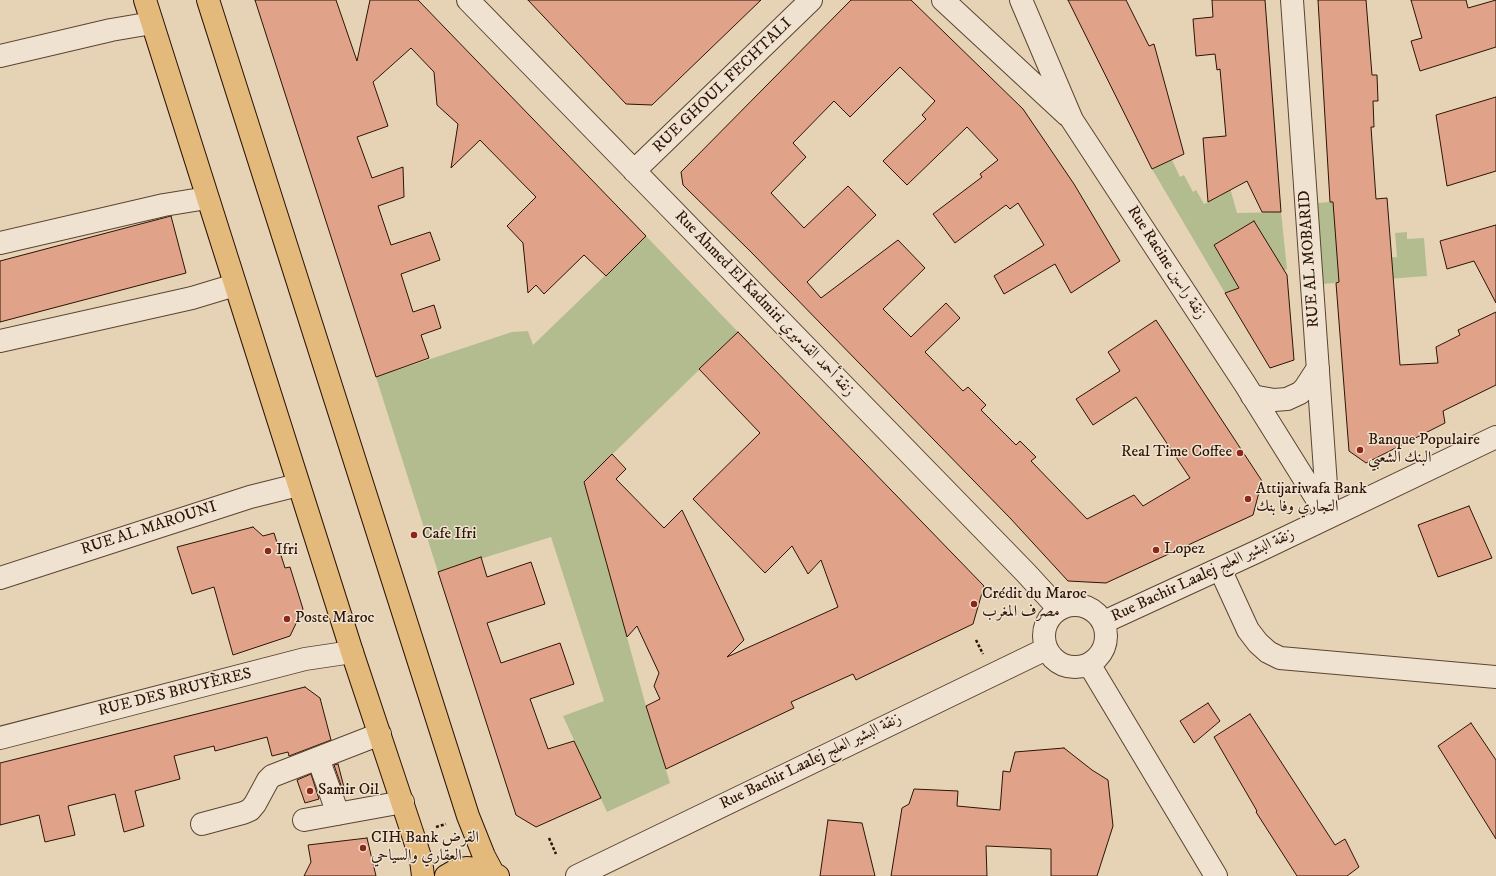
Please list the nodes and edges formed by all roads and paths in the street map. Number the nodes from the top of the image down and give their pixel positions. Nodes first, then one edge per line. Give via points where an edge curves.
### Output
1 (145, 0) edge
2 (208, 0) edge
3 (468, 0) edge
4 (811, 0) edge
5 (943, 0) edge
6 (1020, 0) edge
7 (1292, 0) edge
8 (152, 23) junction
9 (0, 56) edge
10 (1072, 120) junction
11 (634, 171) junction
12 (208, 198) junction
13 (0, 243) edge
14 (235, 285) junction
15 (0, 341) edge
16 (1318, 368) junction
17 (1252, 396) junction
18 (1496, 437) edge
19 (298, 485) junction
20 (1328, 517) junction
21 (1220, 568) junction
22 (0, 578) edge
23 (1004, 593) dead end
24 (997, 598) dead end
25 (1059, 609) junction
26 (1104, 622) junction
27 (976, 640) dead end
28 (1046, 649) junction
29 (352, 652) junction
30 (984, 657) dead end
31 (1089, 664) junction
32 (1496, 677) edge
33 (380, 734) junction
34 (0, 738) edge
35 (318, 758) junction
36 (403, 802) junction
37 (338, 814) junction
38 (304, 820) dead end
39 (447, 823) dead end
40 (202, 824) dead end
41 (432, 828) dead end
42 (549, 838) dead end
43 (556, 854) dead end
44 (496, 874) edge
45 (423, 876) edge
46 (446, 876) edge
47 (577, 876) edge
48 (1216, 876) edge

1 - 8 main road
2 - 44 main road via 468,816 484,856
3 - 11 street, Rue Ahmed El Kadmiri زنقة أحمد القدميري
4 - 11 street, RUE GHOUL FECHTALI
5 - 10 street
6 - 10 street, Rue Racine زنقة راسين
7 - 16 street, RUE AL MOBARID
8 - 9 street
8 - 12 main road
10 - 17 street, Rue Racine زنقة راسين
11 - 25 street, Rue Ahmed El Kadmiri زنقة أحمد القدميري
12 - 13 street via 164,205
12 - 14 main road
14 - 15 street via 192,298
14 - 19 main road
16 - 17 street via 1305,388 1287,399 1274,400
16 - 20 street, RUE AL MOBARID
17 - 20 street, Rue Racine زنقة راسين
18 - 20 street, Rue Bachir Laalej زنقة البشير العلج
19 - 22 street, RUE AL MAROUNI via 250,497
19 - 29 main road
20 - 21 street, Rue Bachir Laalej زنقة البشير العلج
21 - 26 street, Rue Bachir Laalej زنقة البشير العلج
21 - 32 street via 1248,630 1268,652 1280,658
23 - 24 path
25 - 26 street via 1079,605 1098,614
25 - 28 street via 1046,624
26 - 31 street via 1106,637 1103,651
27 - 30 path
28 - 31 street via 1062,664 1080,668
28 - 47 street, Rue Bachir Laalej زنقة البشير العلج
29 - 33 main road
29 - 34 street, RUE DES BRUYÈRES via 305,659
31 - 48 street
33 - 35 street
33 - 36 main road
35 - 37 street
35 - 40 street via 272,776 250,810
36 - 37 street
36 - 45 main road via 419,853
37 - 38 street
39 - 41 path
42 - 43 path
44 - 46 main road via 466,868

